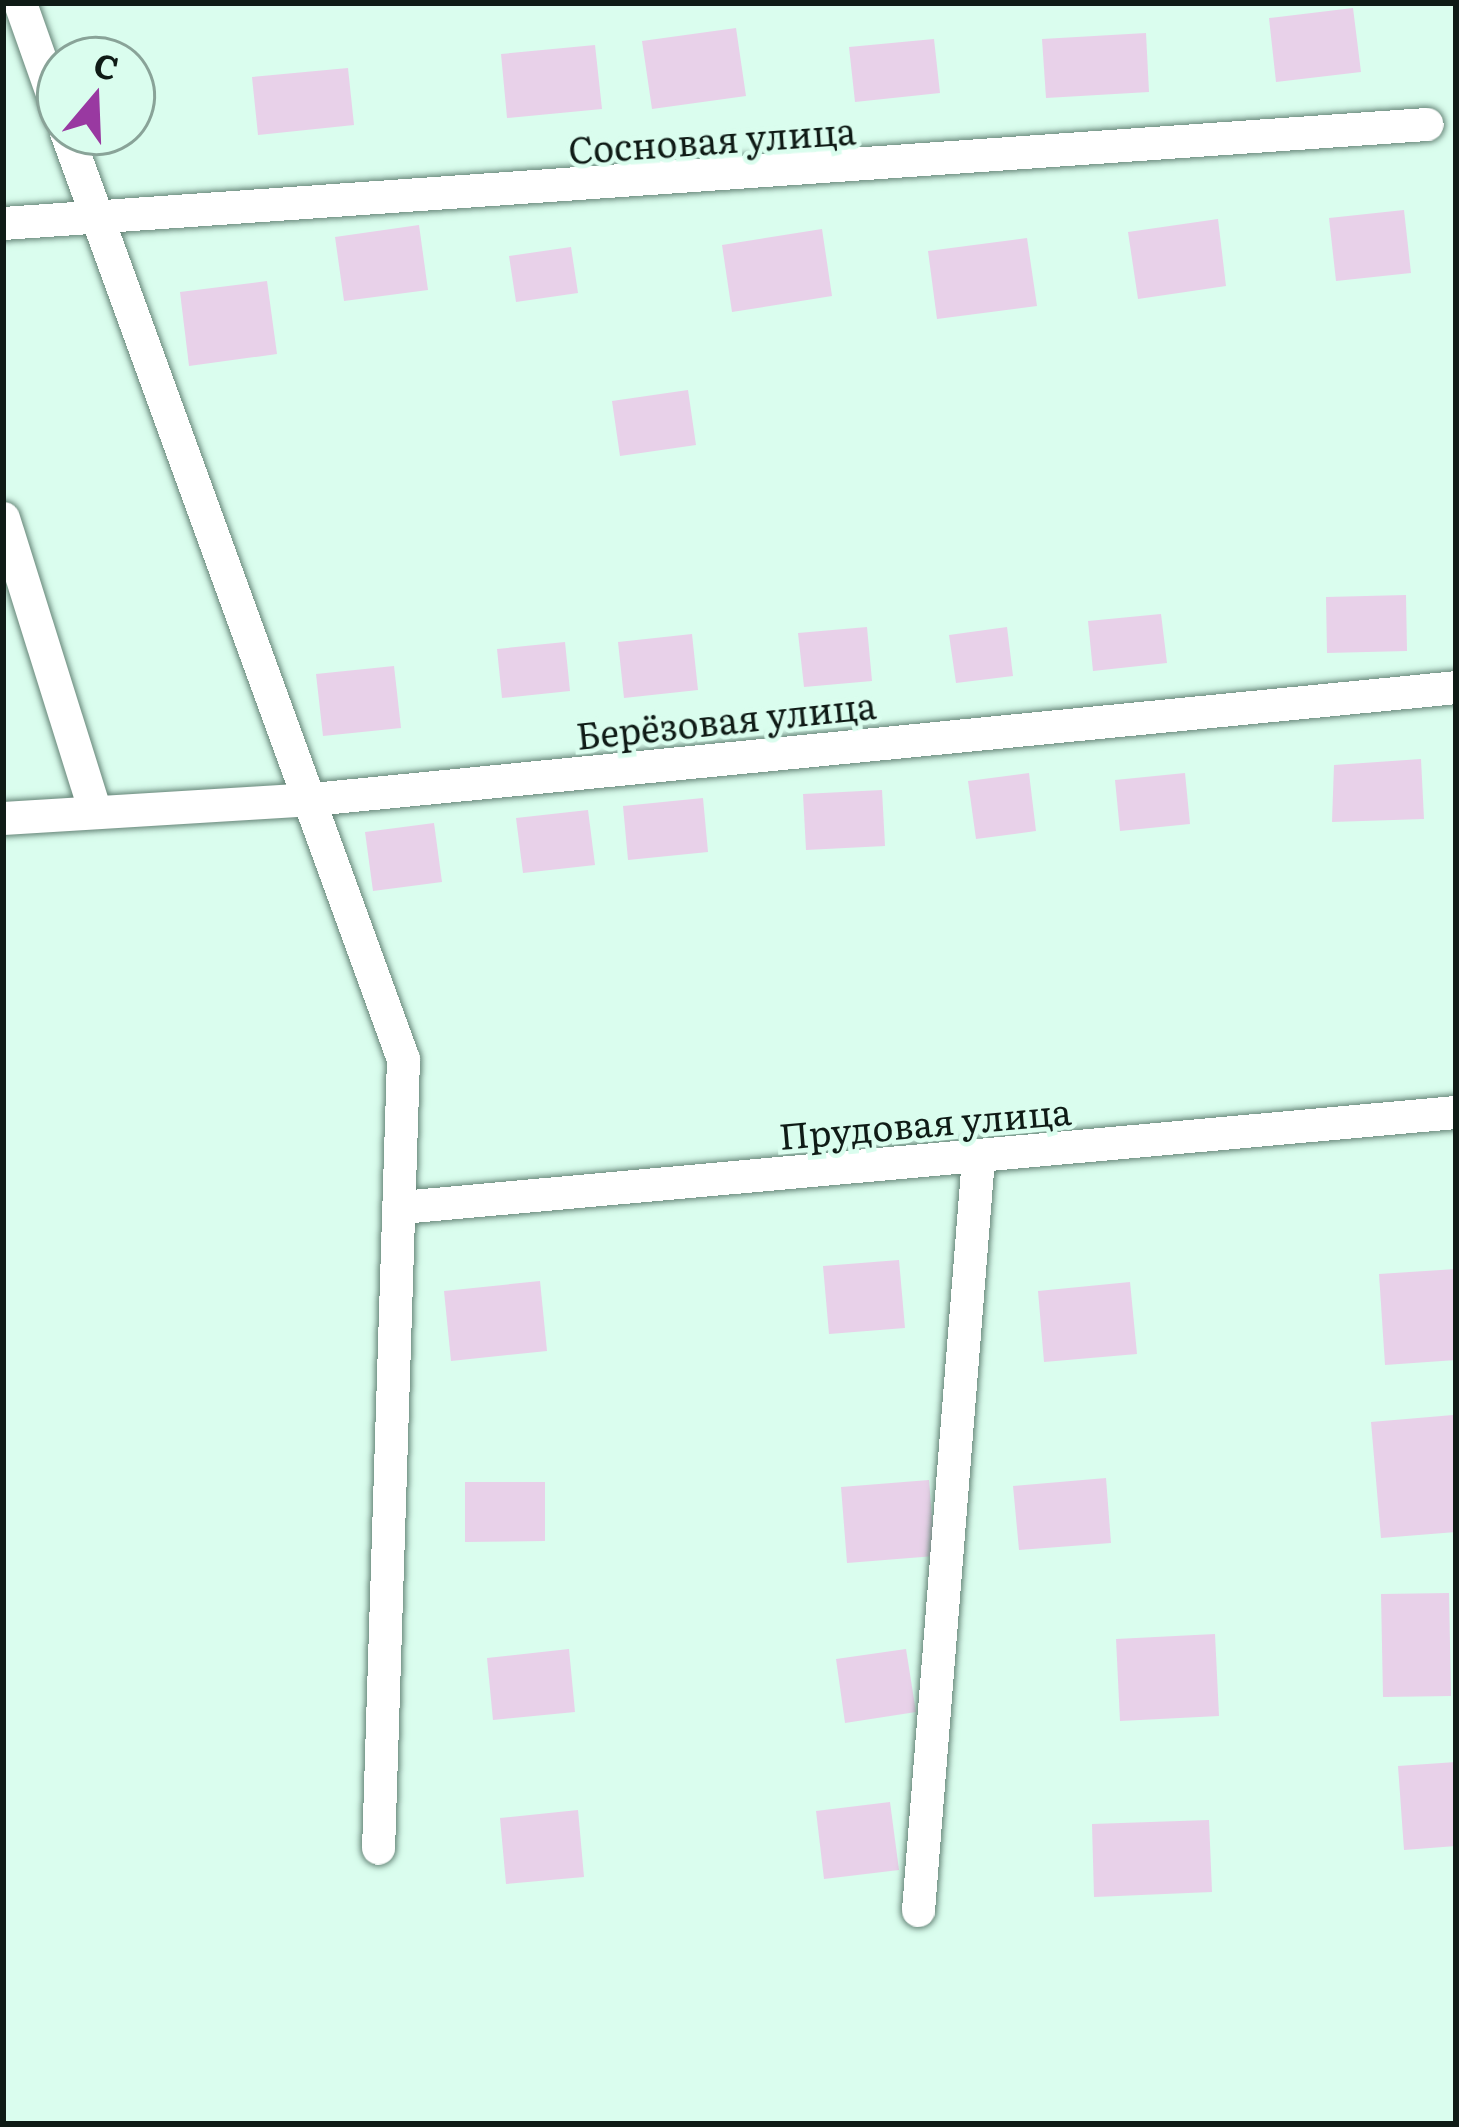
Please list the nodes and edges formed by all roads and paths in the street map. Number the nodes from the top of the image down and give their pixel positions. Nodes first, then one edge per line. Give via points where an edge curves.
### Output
1 (20, 3) edge
2 (36, 48) edge
3 (1427, 124) dead end
4 (75, 156) edge
5 (3, 223) edge
6 (99, 225) junction
7 (3, 518) edge
8 (1456, 686) edge
9 (312, 799) junction
10 (94, 808) junction
11 (3, 818) edge
12 (1456, 1112) edge
13 (977, 1157) junction
14 (401, 1207) junction
15 (378, 1848) dead end
16 (918, 1910) dead end

1 - 2 street
3 - 6 street, Сосновая улица
4 - 6 street
5 - 6 street, Сосновая улица
6 - 9 street
7 - 10 street
8 - 9 street, Берёзовая улица
9 - 10 street, Берёзовая улица
9 - 14 street via 403,1059
10 - 11 street, Берёзовая улица
12 - 13 street, Прудовая улица
13 - 14 street, Прудовая улица
13 - 16 street
14 - 15 street

